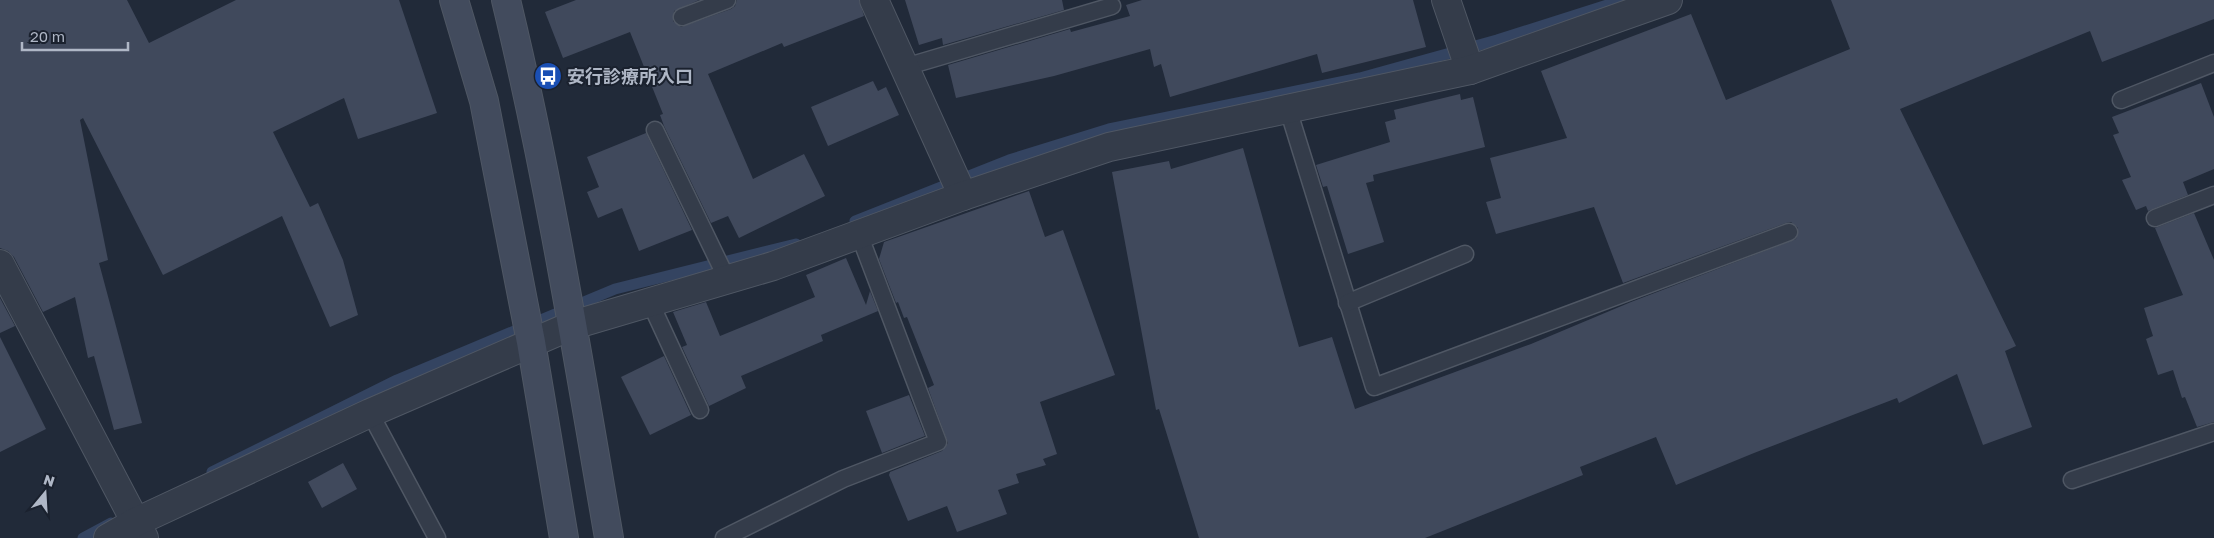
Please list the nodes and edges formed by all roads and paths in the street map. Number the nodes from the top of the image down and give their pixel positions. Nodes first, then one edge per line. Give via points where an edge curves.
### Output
1 (454, 0) edge
2 (506, 0) edge
3 (727, 0) edge
4 (874, 0) edge
5 (1446, 0) edge
6 (1662, 1) edge
7 (1112, 6) dead end
8 (682, 17) dead end
9 (2214, 63) edge
10 (904, 67) junction
11 (1470, 70) junction
12 (2121, 100) dead end
13 (1288, 109) junction
14 (655, 130) dead end
15 (2214, 195) edge
16 (963, 196) junction
17 (2155, 218) dead end
18 (1789, 232) dead end
19 (859, 234) junction
20 (1465, 254) dead end
21 (0, 264) edge
22 (728, 280) junction
23 (650, 302) junction
24 (1348, 303) junction
25 (573, 325) junction
26 (531, 342) junction
27 (700, 410) dead end
28 (370, 413) junction
29 (2214, 432) edge
30 (2072, 480) dead end
31 (140, 530) edge
32 (108, 538) edge
33 (437, 538) edge
34 (564, 538) edge
35 (609, 538) edge
36 (724, 538) edge

1 - 26 street via 484,101
2 - 25 street via 531,105
3 - 8 lane
4 - 10 street
5 - 11 street
6 - 11 street
7 - 10 lane
9 - 12 lane
10 - 16 street
11 - 13 street
13 - 16 street via 1109,147
13 - 24 lane
14 - 22 lane
15 - 17 lane
16 - 19 street
18 - 24 lane via 1374,387
19 - 22 street
19 - 36 lane via 938,442 843,479
20 - 24 lane
21 - 31 street
22 - 23 street
23 - 25 street
23 - 27 lane
25 - 26 street
25 - 35 street
26 - 28 street
26 - 34 street
28 - 31 street
28 - 33 lane
29 - 30 lane
31 - 32 street

